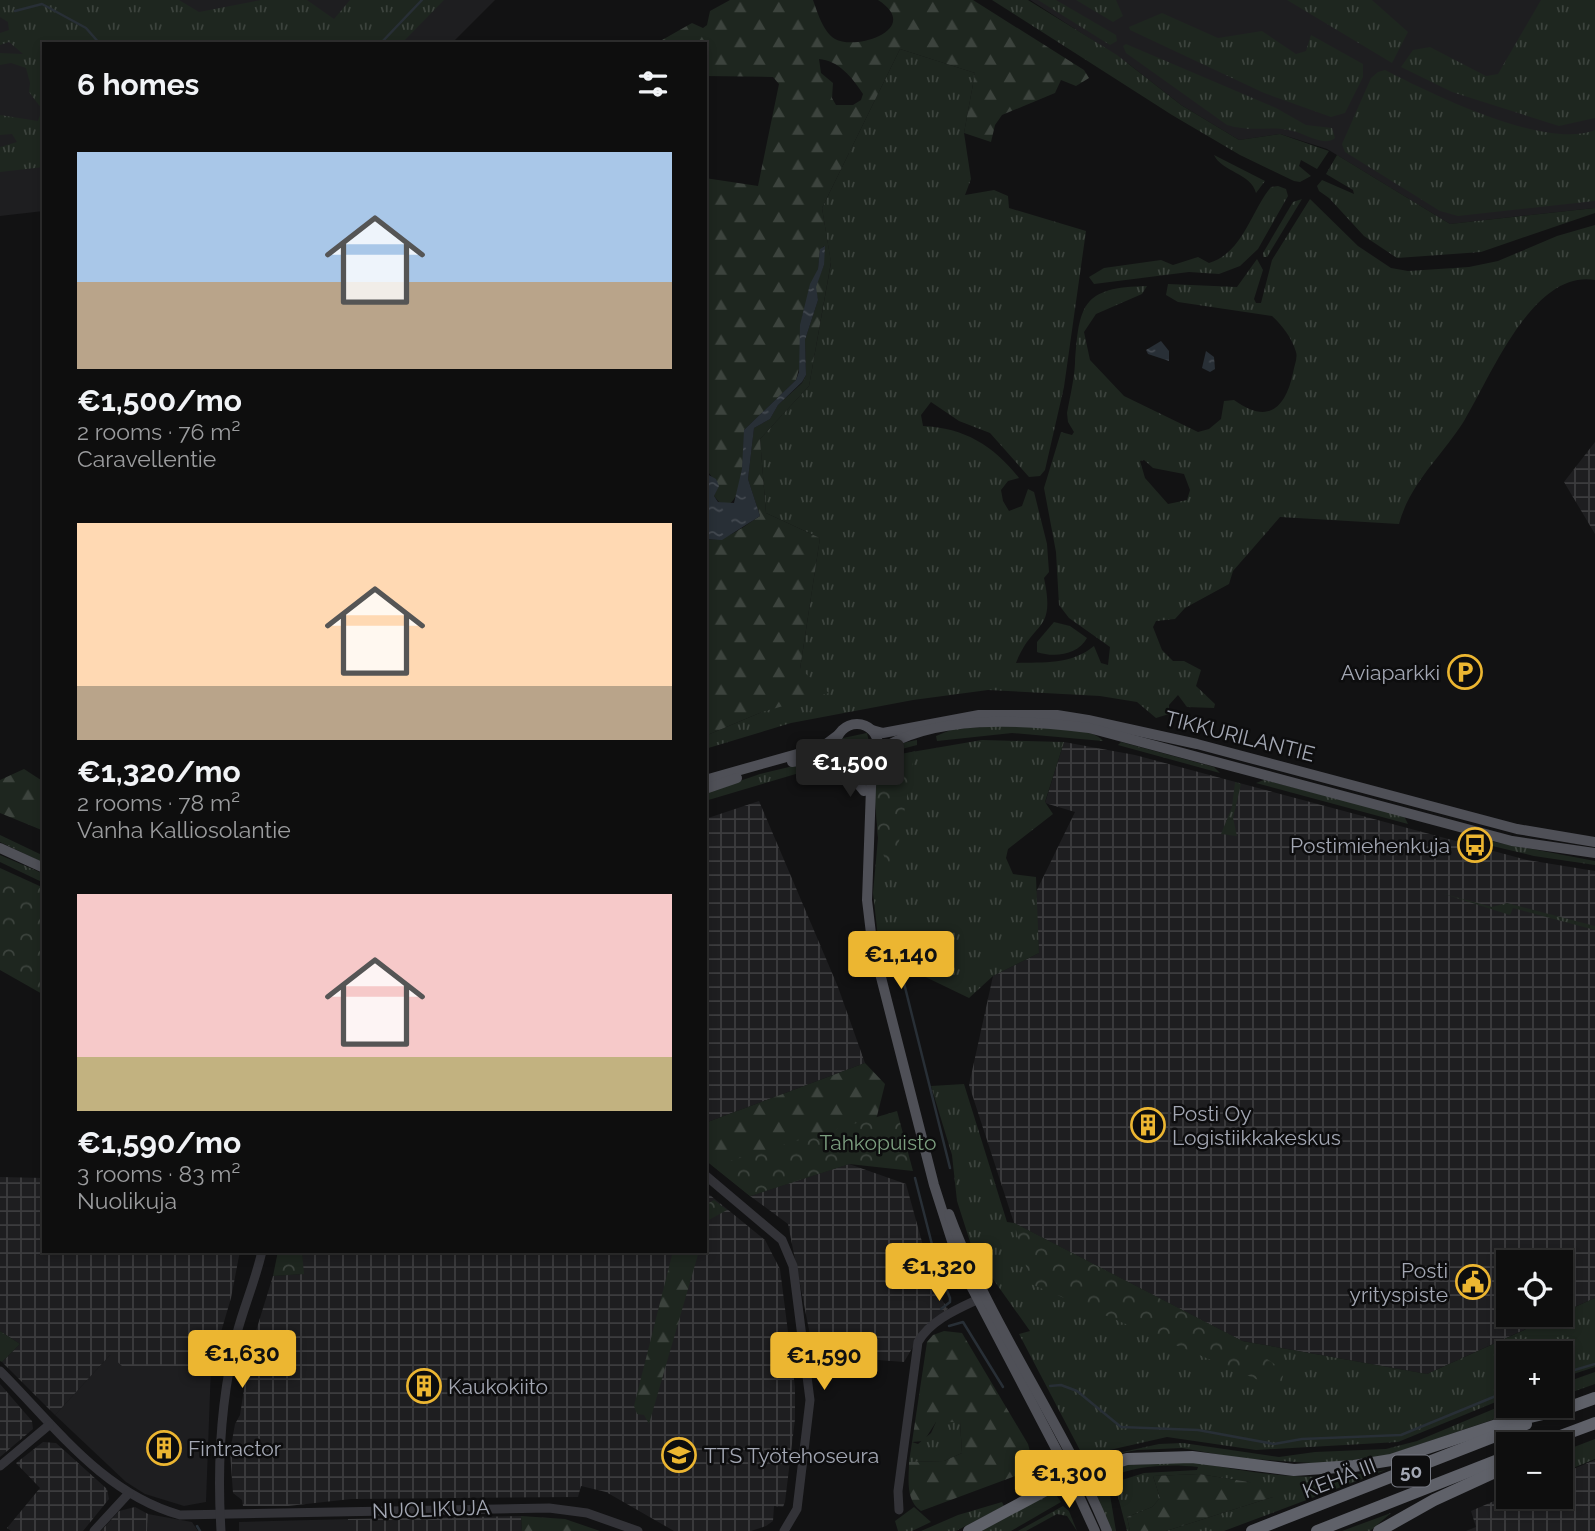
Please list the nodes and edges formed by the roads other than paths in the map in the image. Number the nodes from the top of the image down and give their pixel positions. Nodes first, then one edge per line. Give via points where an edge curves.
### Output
1 (872, 730) junction
2 (838, 735) junction
3 (874, 756) junction
4 (813, 758) junction
5 (846, 762) junction
6 (707, 779) edge
7 (707, 788) edge
8 (864, 791) junction
9 (872, 821) junction
10 (1595, 842) edge
11 (0, 848) edge
12 (1595, 853) edge
13 (42, 867) edge
14 (707, 1177) edge
15 (261, 1253) edge
16 (982, 1298) junction
17 (0, 1371) edge
18 (1595, 1398) edge
19 (1573, 1406) edge
20 (1525, 1418) edge
21 (1543, 1418) edge
22 (1595, 1423) edge
23 (49, 1425) junction
24 (1570, 1432) edge
25 (1496, 1461) edge
26 (0, 1466) edge
27 (1496, 1472) edge
28 (1076, 1475) junction
29 (129, 1493) junction
30 (899, 1510) dead end
31 (220, 1515) junction
32 (94, 1531) edge
33 (221, 1531) edge
34 (638, 1531) edge
35 (784, 1531) edge
36 (969, 1531) edge
37 (1095, 1531) edge
38 (1107, 1531) edge
39 (1252, 1531) edge
40 (1317, 1531) edge
41 (1379, 1531) edge

1 - 2 main road via 852,724
1 - 3 main road via 877,740
1 - 10 main road, TIKKURILANTIE via 883,733 979,715 1078,718 1209,747 1517,829
2 - 5 main road via 836,747
2 - 6 main road via 822,747
3 - 5 main road via 864,765
3 - 9 main road
3 - 12 main road, TIKKURILANTIE via 911,734 979,723 1089,728 1512,841
4 - 5 main road
4 - 7 main road
4 - 8 main road via 847,770
5 - 8 main road via 858,774
8 - 9 main road
9 - 16 main road via 867,900 872,942 947,1228
11 - 13 main road
14 - 35 street via 769,1227 785,1244 793,1266 810,1401 797,1509
15 - 31 street via 229,1375 221,1442
16 - 28 main road
16 - 30 street via 928,1328 918,1342
17 - 23 street, NUOLIKUJA
18 - 19 highway, KEHÄ III / 50
20 - 28 highway via 1391,1460 1354,1466 1294,1470 1170,1455 1127,1459
21 - 39 highway, KEHÄ III / 50
22 - 24 highway
23 - 26 street
23 - 29 street, NUOLIKUJA
25 - 40 highway, KEHÄ III / 50
27 - 41 highway
28 - 36 highway
28 - 37 main road
28 - 38 main road
29 - 31 street, NUOLIKUJA via 150,1507 180,1515
29 - 32 street
31 - 33 street
31 - 34 street, NUOLIKUJA via 549,1508 587,1513

